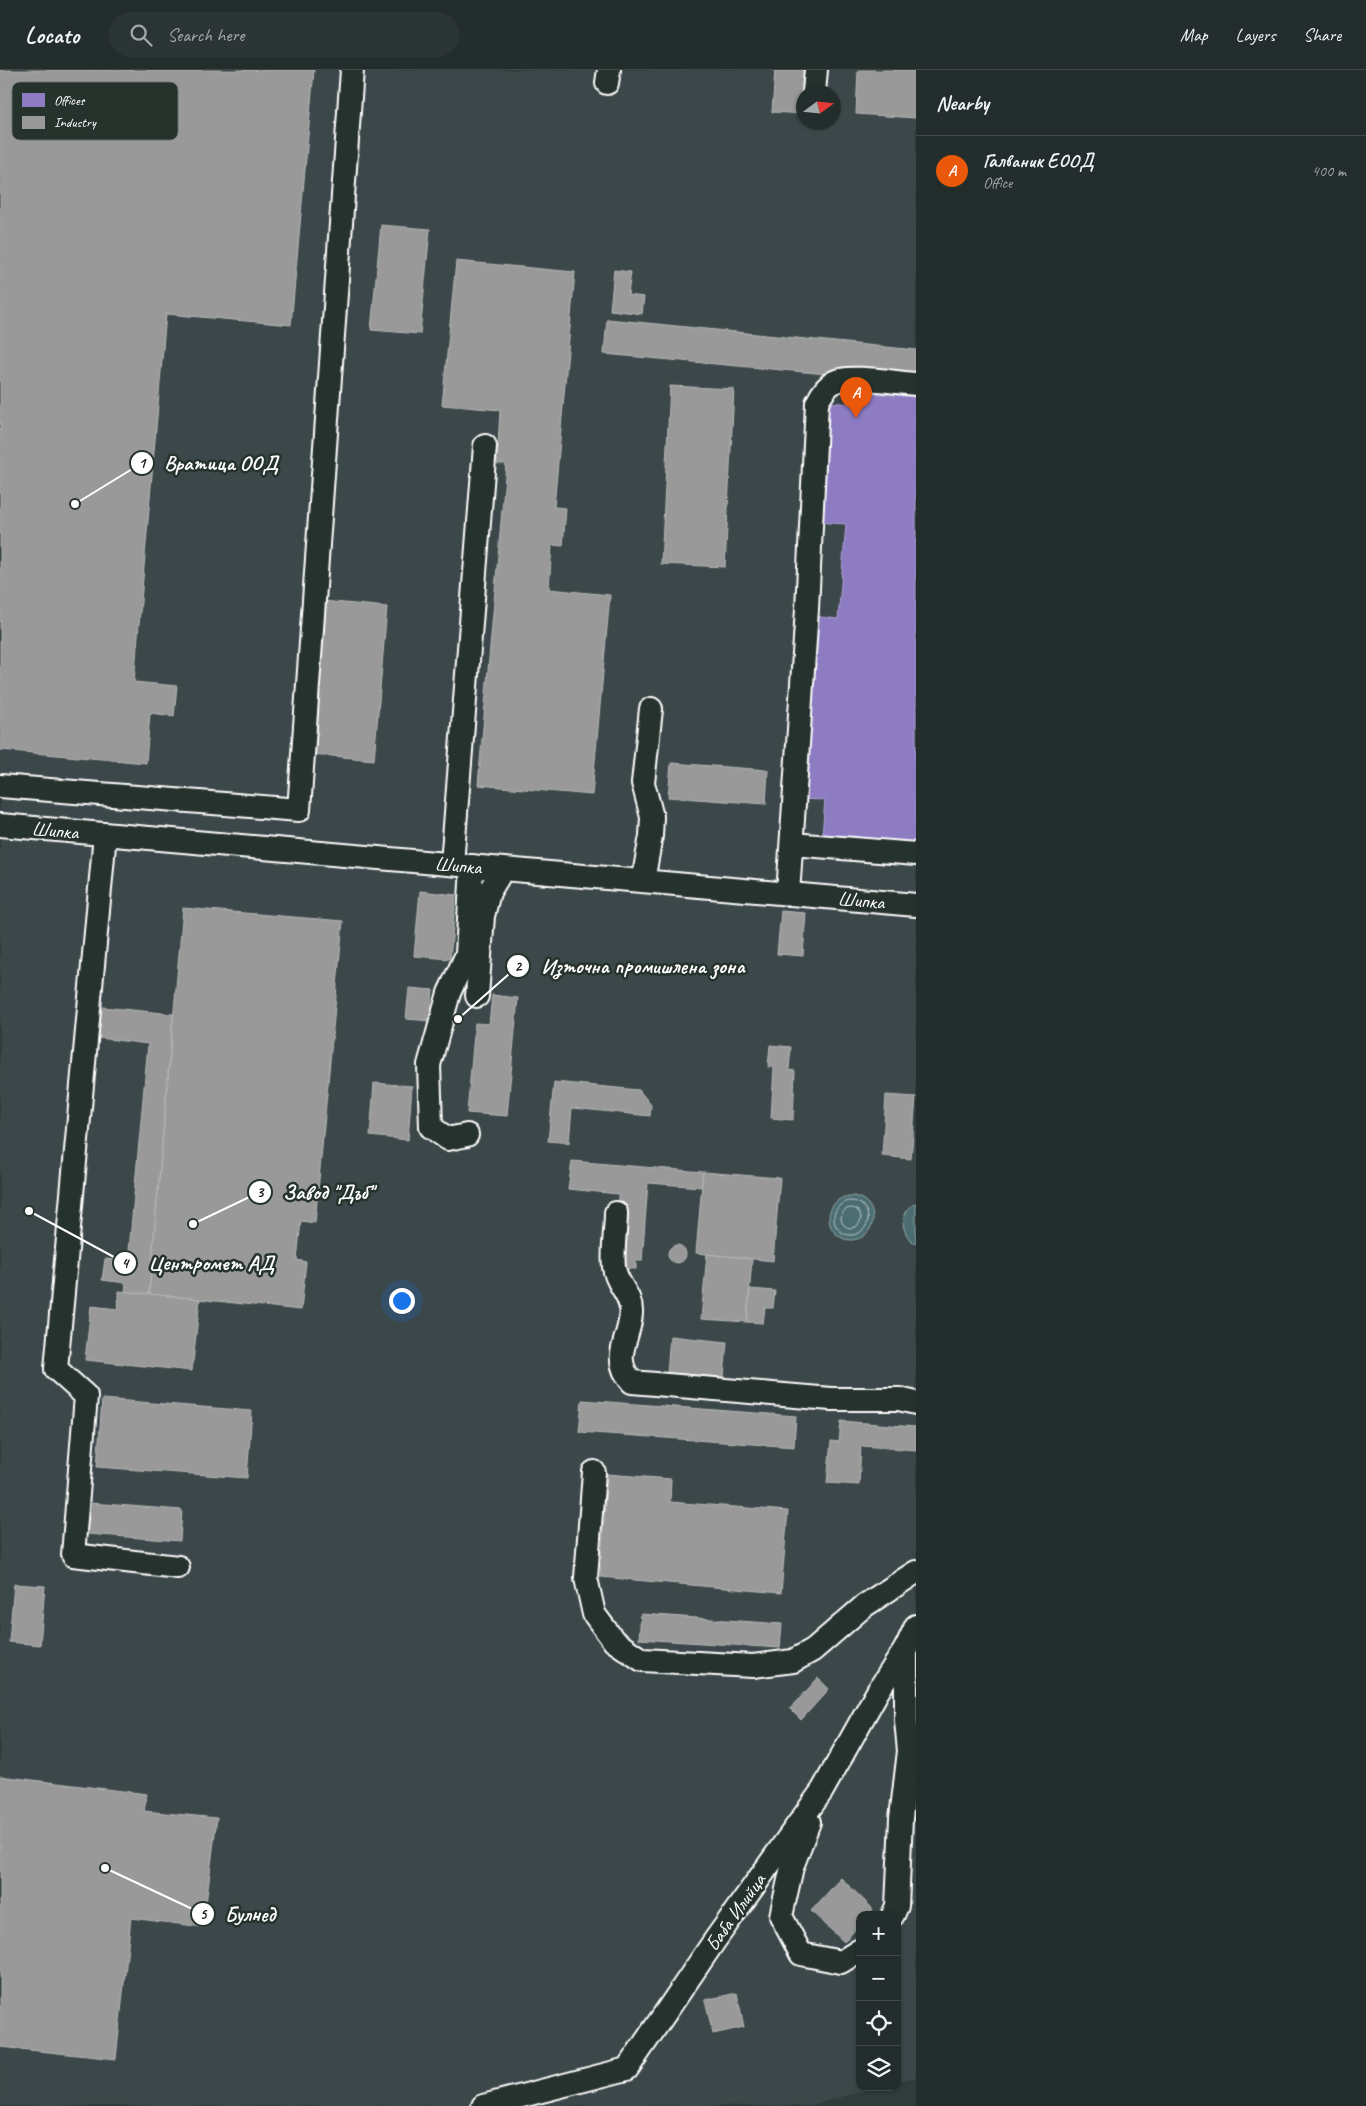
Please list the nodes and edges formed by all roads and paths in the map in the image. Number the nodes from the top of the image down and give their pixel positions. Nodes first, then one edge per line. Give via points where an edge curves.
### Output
1 (352, 70) edge
2 (816, 70) edge
3 (815, 85) edge
4 (916, 384) edge
5 (485, 446) dead end
6 (651, 709) dead end
7 (0, 786) edge
8 (0, 825) edge
9 (105, 834) junction
10 (792, 844) junction
11 (916, 854) edge
12 (462, 865) junction
13 (503, 869) junction
14 (642, 881) junction
15 (788, 894) junction
16 (916, 905) edge
17 (477, 996) dead end
18 (467, 1135) dead end
19 (616, 1213) dead end
20 (916, 1403) edge
21 (594, 1472) dead end
22 (178, 1567) dead end
23 (916, 1572) edge
24 (916, 1626) edge
25 (906, 1648) junction
26 (822, 1791) junction
27 (894, 1911) edge
28 (856, 1953) edge
29 (483, 2106) edge

1 - 7 street via 299,810
2 - 3 street
4 - 10 street via 846,378 824,390 817,403
5 - 12 street
6 - 14 street via 643,782 652,817
8 - 9 street, Шипка
9 - 12 street, Шипка
9 - 22 street via 56,1369 86,1396 72,1555
10 - 11 street
10 - 15 street
12 - 13 street, Шипка
12 - 18 street via 467,954 449,993 429,1065 431,1127 448,1139
13 - 14 street, Шипка
13 - 17 street via 489,892 483,916
14 - 15 street, Шипка
15 - 16 street, Шипка
19 - 20 street via 614,1268 629,1296 631,1313 621,1361 624,1373 632,1382 831,1399 899,1399
21 - 23 street via 586,1578 594,1614 614,1641 642,1660 753,1666 793,1661 813,1650 864,1606
24 - 25 street, Баба Илийца
25 - 26 street, Баба Илийца
25 - 27 street via 909,1750
26 - 28 street via 792,1867 781,1916 801,1954 841,1962
26 - 29 street, Баба Илийца via 627,2069

